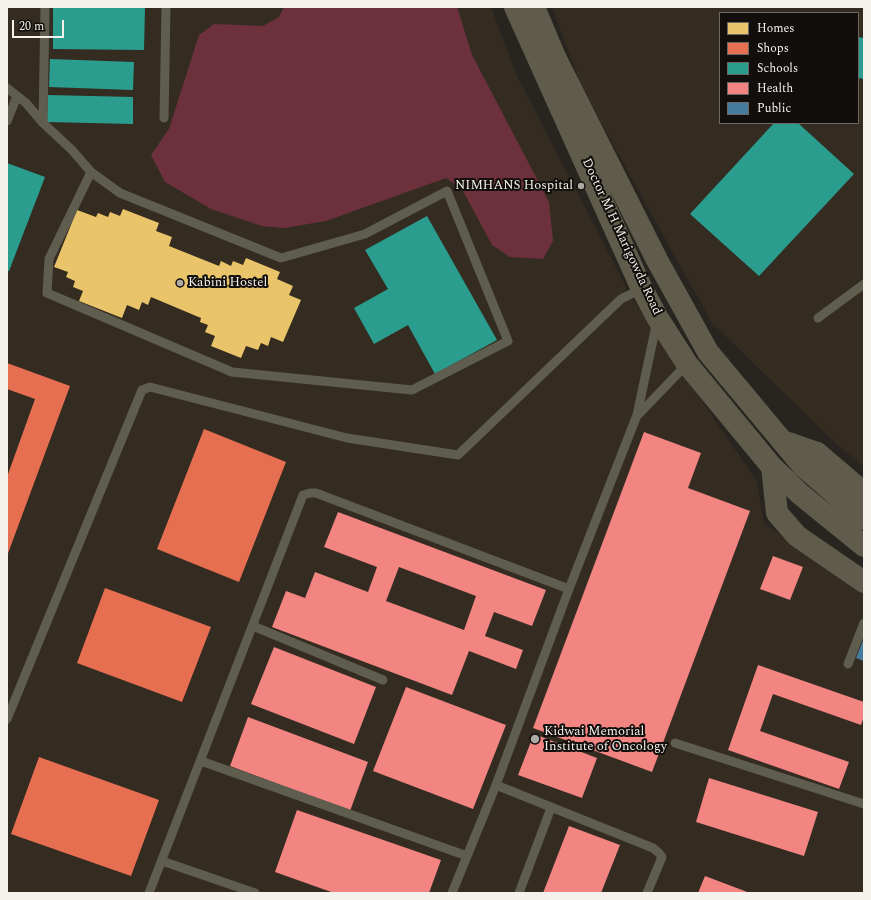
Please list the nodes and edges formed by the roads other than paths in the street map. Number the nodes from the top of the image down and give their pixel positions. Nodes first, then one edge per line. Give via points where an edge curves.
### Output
1 (45, 7) edge
2 (166, 7) edge
3 (515, 7) edge
4 (534, 7) edge
5 (7, 88) edge
6 (17, 96) junction
7 (164, 118) dead end
8 (7, 121) edge
9 (43, 122) junction
10 (91, 172) junction
11 (864, 284) edge
12 (641, 287) junction
13 (657, 317) junction
14 (818, 318) dead end
15 (687, 364) junction
16 (637, 415) junction
17 (781, 440) junction
18 (772, 467) junction
19 (864, 492) edge
20 (864, 519) edge
21 (864, 546) edge
22 (864, 582) edge
23 (569, 589) junction
24 (864, 624) edge
25 (253, 626) junction
26 (848, 664) dead end
27 (383, 680) dead end
28 (7, 719) edge
29 (675, 742) dead end
30 (201, 761) junction
31 (496, 785) junction
32 (864, 804) edge
33 (551, 808) junction
34 (467, 856) junction
35 (162, 861) junction
36 (149, 893) edge
37 (255, 893) edge
38 (452, 893) edge
39 (519, 893) edge
40 (647, 893) edge

1 - 9 lane
2 - 7 lane
3 - 12 main road, Doctor M H Marigowda Road
4 - 17 main road, Doctor M H Marigowda Road via 555,57 650,246 708,352
5 - 6 lane
6 - 8 lane
6 - 9 lane
9 - 10 lane
10 - 10 lane via 120,194 281,258 365,234 447,191 508,341 412,390 232,372 47,293 49,259
11 - 14 lane
12 - 13 main road, Doctor M H Marigowda Road
12 - 28 lane via 637,292 621,299 458,455 347,438 150,388 142,390
13 - 15 main road, Doctor M H Marigowda Road
13 - 16 lane
15 - 16 lane
15 - 18 main road, Doctor M H Marigowda Road
16 - 23 lane
17 - 19 main road via 816,453
17 - 20 main road, Doctor M H Marigowda Road via 803,466
18 - 21 main road, Doctor M H Marigowda Road via 800,494
18 - 22 main road via 777,513 797,536
23 - 25 lane via 316,493 310,493 303,495
23 - 31 lane
24 - 26 lane
25 - 27 lane
25 - 30 lane
29 - 32 lane
30 - 34 lane
30 - 35 lane
31 - 33 lane
31 - 34 lane
33 - 39 lane
33 - 40 lane via 653,848 659,853 662,858
34 - 38 lane
35 - 36 lane
35 - 37 lane

